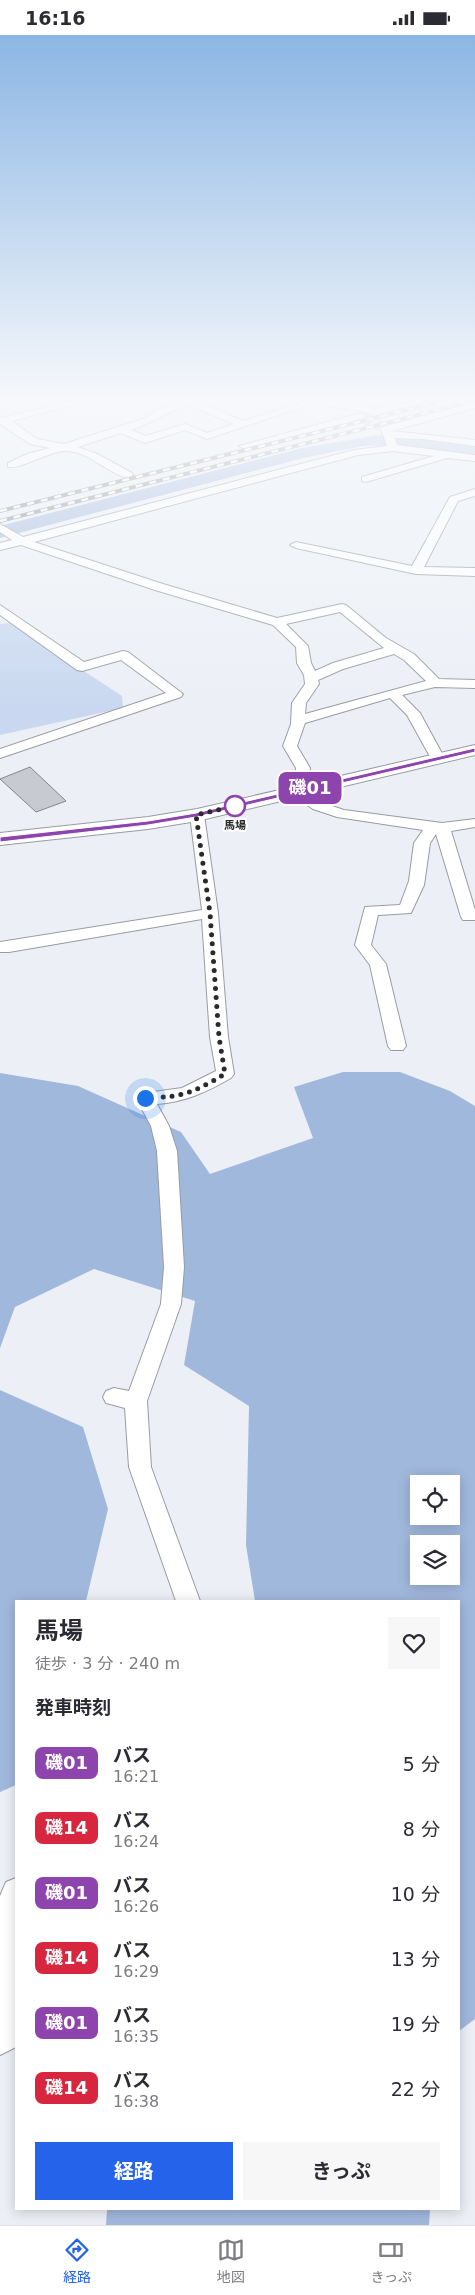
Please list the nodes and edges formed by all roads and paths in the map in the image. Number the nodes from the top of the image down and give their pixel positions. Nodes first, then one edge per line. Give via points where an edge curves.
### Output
1 (164, 503) edge
2 (452, 503) edge
3 (0, 527) edge
4 (21, 541) junction
5 (296, 545) dead end
6 (0, 547) edge
7 (416, 570) junction
8 (475, 572) edge
9 (0, 609) edge
10 (277, 622) junction
11 (395, 649) junction
12 (311, 678) junction
13 (435, 683) junction
14 (475, 684) edge
15 (392, 693) junction
16 (298, 721) junction
17 (475, 750) edge
18 (0, 754) edge
19 (438, 759) junction
20 (298, 791) junction
21 (196, 815) junction
22 (475, 823) edge
23 (439, 827) junction
24 (0, 839) edge
25 (210, 913) junction
26 (469, 917) dead end
27 (0, 947) edge
28 (397, 1046) dead end
29 (188, 1600) edge
30 (15, 1894) edge
31 (0, 2040) edge

1 - 4 street
2 - 7 street
3 - 4 street
4 - 6 street
4 - 10 street
5 - 7 street
7 - 8 street
9 - 18 street via 82,667 123,655 176,694
10 - 11 street via 342,609
10 - 12 street via 302,646 304,663
11 - 12 street via 338,666
11 - 13 street via 409,657
12 - 16 street via 312,684 299,703
13 - 14 street
13 - 15 street
15 - 16 street
15 - 19 street via 413,713
16 - 20 street via 290,746 303,768
17 - 19 street
19 - 20 street
20 - 21 street
20 - 23 street via 318,805 342,814
21 - 24 street
21 - 25 street
22 - 23 street
23 - 26 street
23 - 28 street via 425,834 422,840 418,878 405,910 371,910 363,945 378,964
25 - 27 street
25 - 29 street via 219,1037 225,1074 195,1092 145,1098 160,1127 167,1151 174,1267 171,1304 125,1399 140,1467
30 - 31 street via 1,1955 12,2006 11,2034

